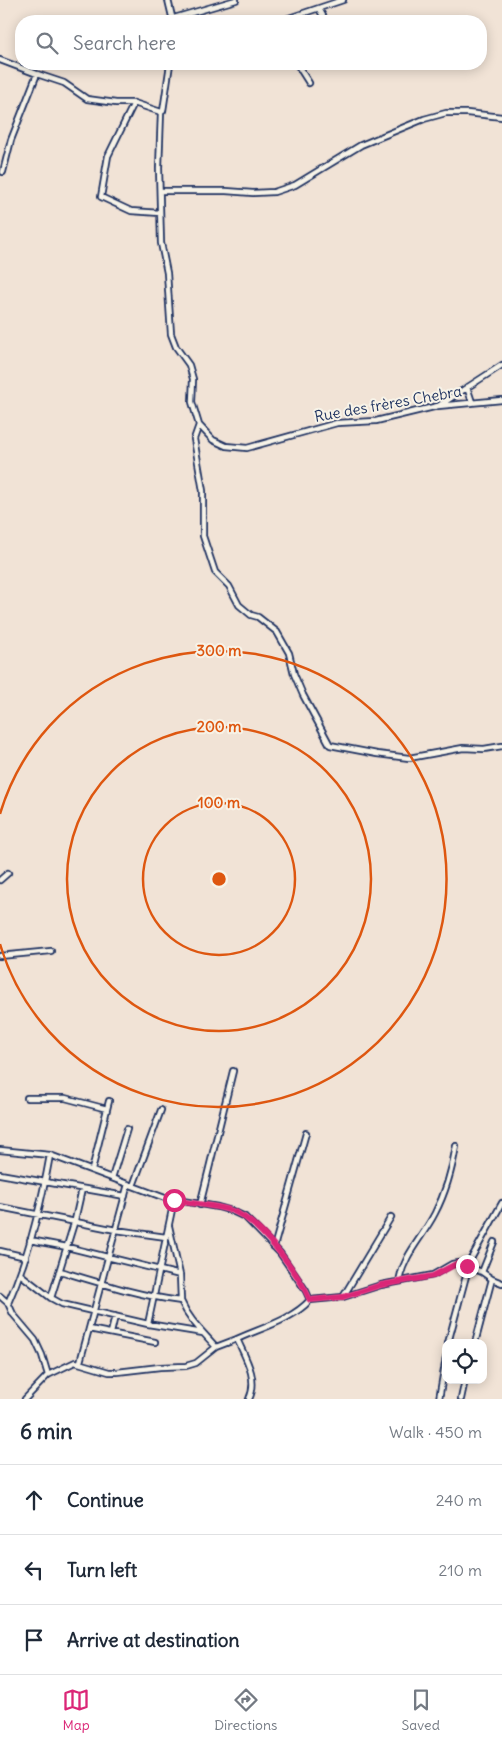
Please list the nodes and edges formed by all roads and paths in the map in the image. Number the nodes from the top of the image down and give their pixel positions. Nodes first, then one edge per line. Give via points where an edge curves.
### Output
1 (168, 0) edge
2 (236, 0) edge
3 (344, 0) edge
4 (319, 9) junction
5 (172, 15) edge
6 (190, 15) edge
7 (304, 15) edge
8 (322, 15) edge
9 (0, 62) edge
10 (15, 67) edge
11 (24, 70) edge
12 (169, 70) edge
13 (301, 70) edge
14 (36, 74) junction
15 (309, 83) dead end
16 (134, 103) junction
17 (161, 112) junction
18 (502, 117) edge
19 (3, 172) dead end
20 (160, 191) junction
21 (160, 213) junction
22 (502, 365) edge
23 (467, 388) junction
24 (502, 400) edge
25 (472, 402) junction
26 (438, 406) junction
27 (199, 425) junction
28 (502, 746) edge
29 (495, 747) junction
30 (502, 751) edge
31 (8, 872) dead end
32 (0, 880) edge
33 (51, 951) dead end
34 (0, 956) edge
35 (233, 1071) dead end
36 (27, 1098) dead end
37 (109, 1101) dead end
38 (107, 1109) junction
39 (161, 1110) dead end
40 (127, 1129) dead end
41 (306, 1132) dead end
42 (456, 1146) dead end
43 (0, 1150) edge
44 (50, 1155) junction
45 (92, 1170) junction
46 (0, 1174) edge
47 (112, 1178) junction
48 (45, 1183) junction
49 (131, 1185) junction
50 (82, 1189) junction
51 (125, 1196) junction
52 (174, 1200) junction
53 (502, 1203) edge
54 (200, 1205) junction
55 (0, 1207) edge
56 (37, 1214) junction
57 (391, 1217) dead end
58 (75, 1220) junction
59 (169, 1224) junction
60 (116, 1230) junction
61 (166, 1237) junction
62 (30, 1240) junction
63 (494, 1242) dead end
64 (274, 1246) junction
65 (67, 1247) junction
66 (0, 1251) edge
67 (26, 1257) junction
68 (109, 1257) junction
69 (467, 1266) junction
70 (160, 1270) junction
71 (60, 1271) junction
72 (482, 1272) junction
73 (20, 1274) junction
74 (180, 1275) junction
75 (492, 1279) junction
76 (399, 1282) junction
77 (502, 1283) edge
78 (102, 1284) junction
79 (0, 1296) edge
80 (155, 1297) junction
81 (343, 1297) junction
82 (51, 1298) junction
83 (310, 1300) junction
84 (181, 1301) junction
85 (8, 1303) junction
86 (94, 1311) junction
87 (116, 1316) junction
88 (148, 1324) junction
89 (89, 1329) junction
90 (111, 1333) junction
91 (204, 1333) junction
92 (237, 1339) junction
93 (449, 1339) edge
94 (476, 1339) edge
95 (155, 1342) dead end
96 (216, 1347) junction
97 (80, 1362) junction
98 (48, 1375) junction
99 (442, 1381) edge
100 (464, 1384) edge
101 (24, 1399) edge
102 (248, 1399) edge
103 (439, 1399) edge
104 (461, 1399) edge

1 - 5 street
2 - 6 street
3 - 4 street
4 - 7 street
4 - 8 street
9 - 10 street
11 - 14 street
12 - 17 street
13 - 15 street
14 - 16 street via 64,83 87,98
14 - 19 street via 11,140
16 - 17 street
16 - 21 street via 108,156 101,197 131,211
17 - 20 street
18 - 20 street via 446,113 424,119 361,145 295,185 274,192
20 - 21 street
21 - 27 street via 170,334 189,365 193,379 192,402
22 - 23 street
23 - 25 street
23 - 26 street
24 - 25 street, Rue des frères Chebra
25 - 26 street, Rue des frères Chebra
26 - 27 street, Rue des frères Chebra via 376,422 337,423 247,448 226,446 213,440
27 - 29 street via 194,439 203,491 203,536 215,572 229,586 239,605 278,632 303,695 330,745 409,758 463,748
28 - 29 street
29 - 30 street
31 - 32 street
33 - 34 street
35 - 54 street
36 - 38 street via 65,1098
37 - 38 street
38 - 45 street
39 - 49 street
40 - 47 street
41 - 64 street
42 - 76 street via 445,1192 406,1260
43 - 44 street
44 - 45 street
44 - 48 street
45 - 47 street
46 - 48 street
47 - 49 street
48 - 50 street
48 - 56 street
49 - 51 street
49 - 52 street
50 - 51 street
50 - 58 street
51 - 60 street
52 - 54 street
52 - 59 street
53 - 69 street
54 - 64 street via 245,1217
55 - 56 street
56 - 58 street
56 - 62 street
57 - 81 street
58 - 60 street
58 - 65 street
59 - 61 street
59 - 74 street
60 - 61 street
60 - 68 street
61 - 70 street
62 - 65 street
62 - 67 street
63 - 72 street
64 - 83 street
65 - 68 street
65 - 71 street
66 - 67 street
67 - 73 street
68 - 70 street
68 - 78 street
69 - 72 street
69 - 76 street via 458,1263 433,1276
69 - 93 street
70 - 74 street
70 - 80 street
71 - 78 street
71 - 82 street
72 - 75 street
73 - 82 street
73 - 85 street
74 - 84 street
75 - 77 street
75 - 94 street
76 - 81 street
78 - 80 street
78 - 86 street
79 - 85 street
80 - 84 street
80 - 88 street
81 - 83 street
82 - 86 street via 62,1304
83 - 92 street via 286,1318
84 - 91 street
85 - 98 street via 35,1340
86 - 87 street
86 - 89 street
87 - 88 street
87 - 90 street
88 - 91 street
89 - 90 street
89 - 97 street
90 - 95 street
91 - 96 street
92 - 96 street
92 - 102 street via 252,1376
96 - 97 street via 196,1363 172,1368 108,1372
97 - 98 street
98 - 101 street
99 - 103 street
100 - 104 street

